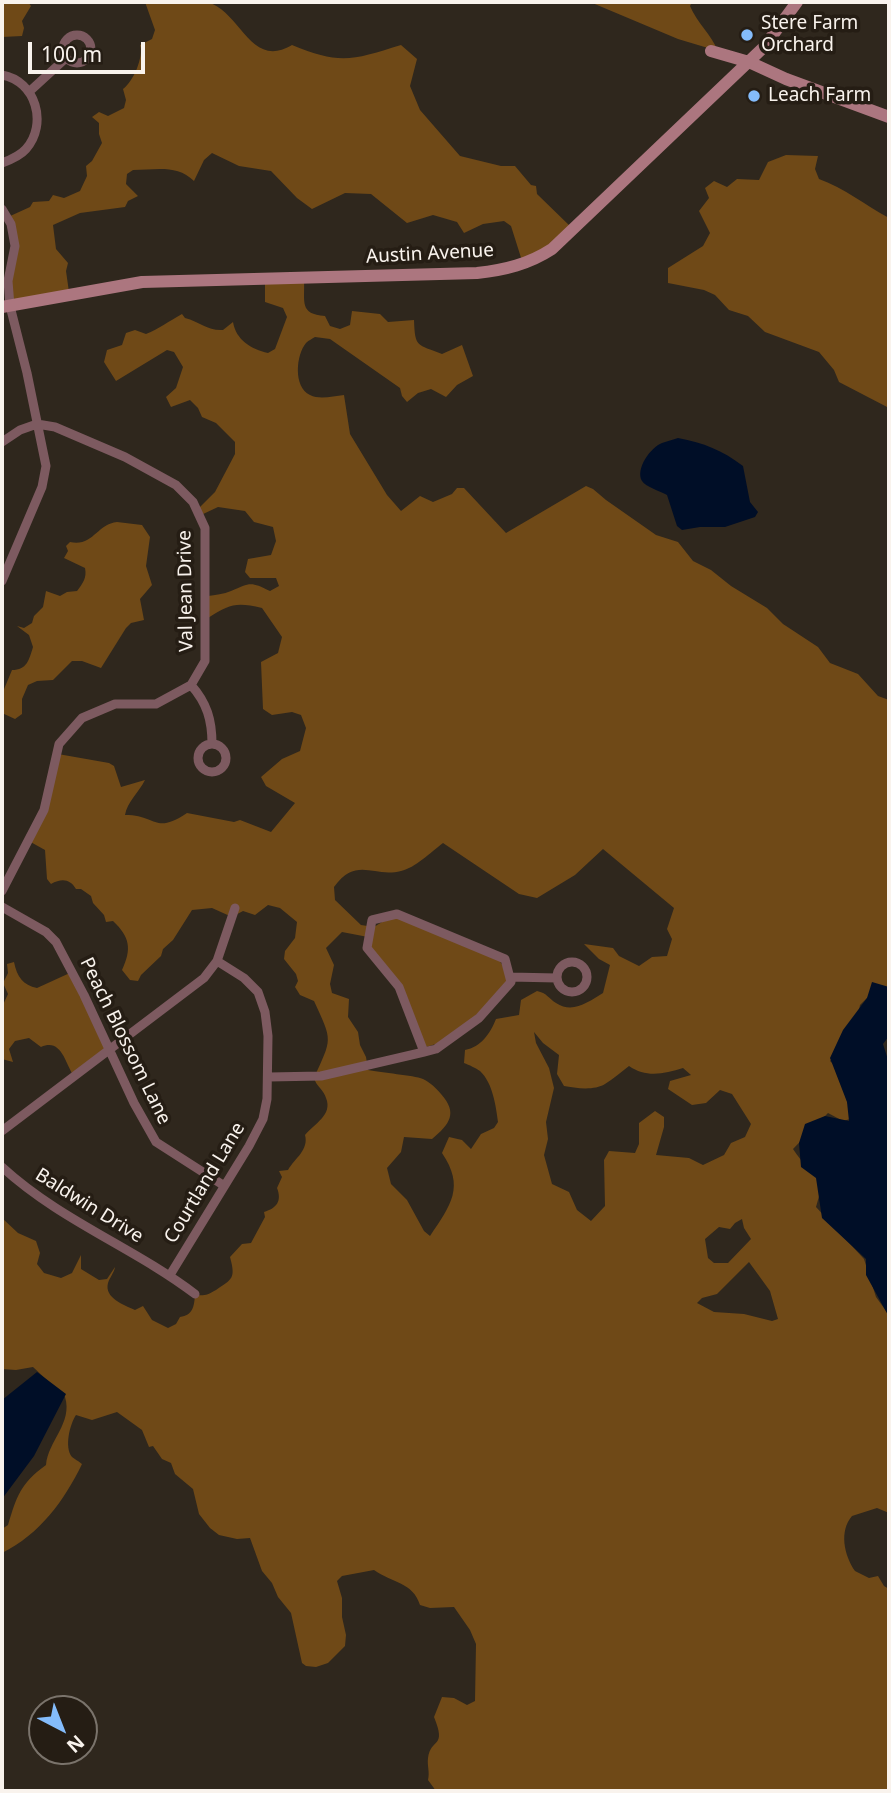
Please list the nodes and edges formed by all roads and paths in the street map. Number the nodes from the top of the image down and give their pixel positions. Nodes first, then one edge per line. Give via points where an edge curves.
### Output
1 (797, 2) edge
2 (711, 51) dead end
3 (66, 58) dead end
4 (749, 62) junction
5 (2, 75) edge
6 (30, 91) junction
7 (889, 117) edge
8 (2, 163) edge
9 (2, 209) edge
10 (2, 271) edge
11 (8, 281) junction
12 (6, 306) edge
13 (37, 424) junction
14 (2, 442) edge
15 (2, 581) edge
16 (191, 685) junction
17 (212, 744) dead end
18 (2, 891) edge
19 (2, 907) edge
20 (235, 908) dead end
21 (216, 961) junction
22 (510, 977) junction
23 (557, 978) dead end
24 (109, 1050) junction
25 (424, 1052) junction
26 (269, 1077) junction
27 (2, 1131) edge
28 (2, 1167) edge
29 (223, 1185) junction
30 (170, 1275) junction
31 (195, 1294) dead end

1 - 4 street, Austin Avenue
2 - 4 street
3 - 6 street
4 - 7 street
4 - 12 street, Austin Avenue via 552,249 525,263 477,273 142,282
5 - 6 street
6 - 8 street via 36,130 26,149
9 - 11 street via 16,246
10 - 11 street
11 - 12 street
12 - 13 street
13 - 14 street
13 - 15 street via 46,466 42,487
13 - 16 street, Val Jean Drive via 125,457 176,485 193,502 205,528 205,661
16 - 17 street via 206,704
16 - 18 street via 156,704 115,704 82,718 59,744 44,810
19 - 24 street, Peach Blossom Lane via 56,942
20 - 21 street
21 - 24 street via 204,978
21 - 26 street, Courtland Lane via 258,992 265,1012
22 - 23 street
22 - 25 street via 511,982 479,1018 436,1049
22 - 25 street via 505,959 397,914 372,920 367,948 398,987
24 - 27 street
24 - 29 street, Peach Blossom Lane via 156,1142
25 - 26 street via 321,1076
26 - 29 street, Courtland Lane via 263,1119
28 - 30 street, Baldwin Drive via 81,1226
29 - 30 street, Courtland Lane
30 - 31 street, Baldwin Drive

